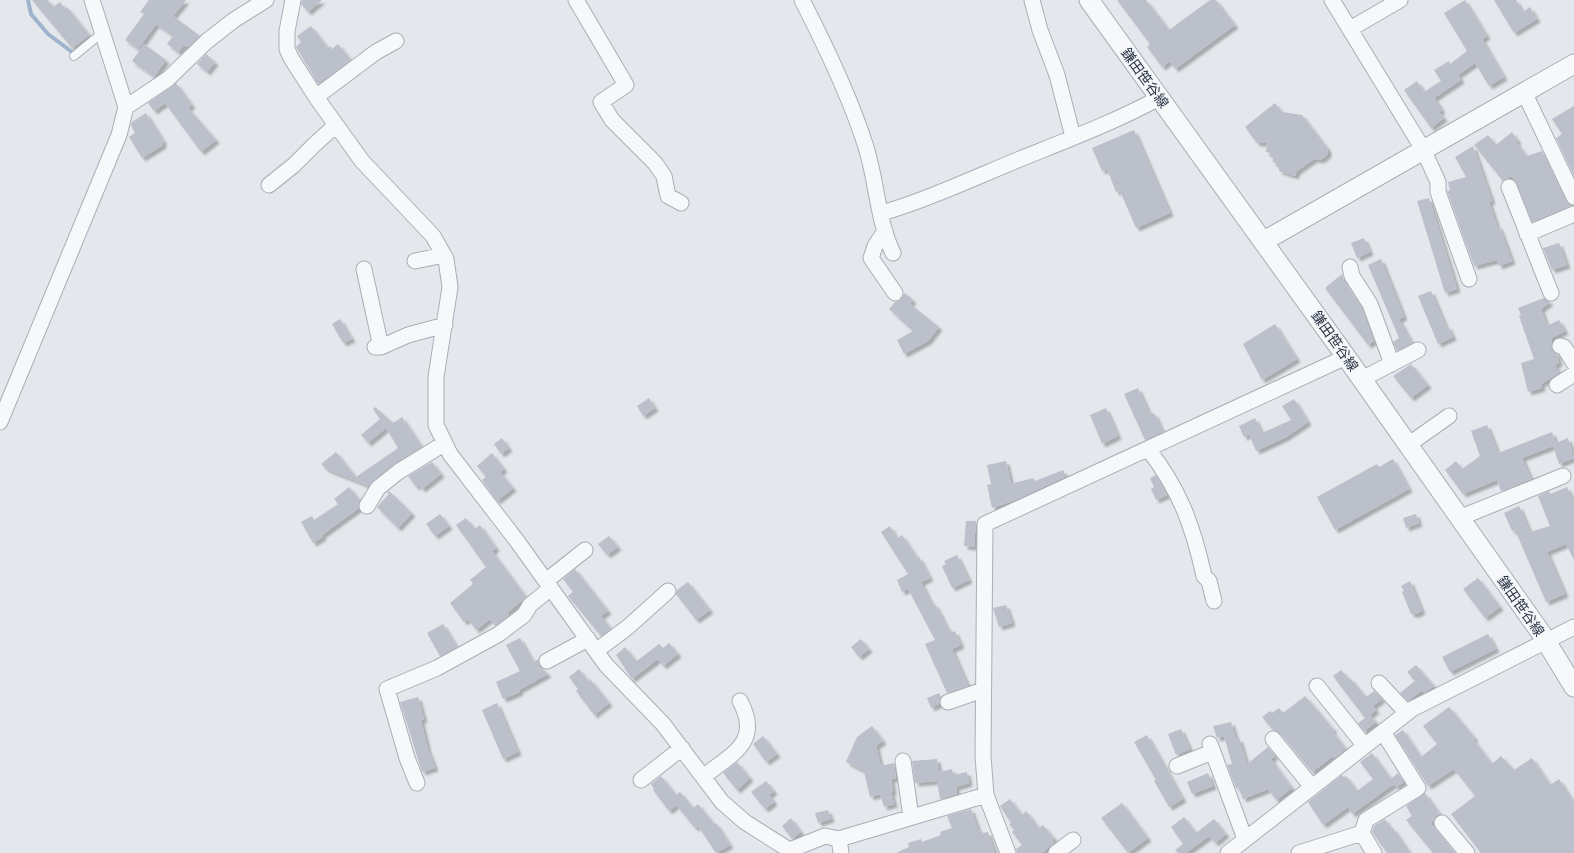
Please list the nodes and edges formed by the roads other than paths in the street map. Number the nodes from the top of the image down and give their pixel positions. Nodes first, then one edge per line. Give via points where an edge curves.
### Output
1 (92, 0) edge
2 (266, 0) edge
3 (293, 0) edge
4 (576, 0) edge
5 (802, 0) edge
6 (1032, 0) edge
7 (1089, 0) edge
8 (1332, 0) edge
9 (1400, 0) edge
10 (1350, 29) junction
11 (102, 32) junction
12 (396, 40) dead end
13 (74, 56) dead end
14 (1574, 64) edge
15 (1524, 92) junction
16 (316, 98) junction
17 (1159, 98) junction
18 (126, 107) junction
19 (336, 125) junction
20 (1073, 137) junction
21 (1423, 149) junction
22 (269, 185) dead end
23 (1508, 187) dead end
24 (1574, 198) edge
25 (681, 203) dead end
26 (882, 213) junction
27 (1574, 214) edge
28 (885, 231) junction
29 (1528, 234) junction
30 (1264, 241) junction
31 (893, 253) dead end
32 (444, 255) junction
33 (415, 261) dead end
34 (1350, 267) dead end
35 (364, 269) dead end
36 (1469, 279) dead end
37 (895, 293) dead end
38 (1551, 293) dead end
39 (444, 324) junction
40 (1560, 346) dead end
41 (1418, 350) dead end
42 (1346, 357) junction
43 (1574, 363) edge
44 (1392, 364) junction
45 (1574, 374) edge
46 (1362, 379) junction
47 (1558, 386) dead end
48 (1449, 416) dead end
49 (0, 422) edge
50 (445, 443) junction
51 (1408, 445) junction
52 (1148, 449) junction
53 (1563, 476) dead end
54 (367, 506) dead end
55 (1459, 518) junction
56 (585, 550) dead end
57 (548, 585) junction
58 (668, 591) dead end
59 (1214, 601) dead end
60 (1574, 627) edge
61 (1546, 641) junction
62 (592, 645) junction
63 (547, 661) dead end
64 (1380, 682) dead end
65 (1317, 686) dead end
66 (1574, 687) edge
67 (983, 690) junction
68 (740, 701) dead end
69 (948, 702) dead end
70 (1407, 713) junction
71 (1383, 732) junction
72 (1272, 739) dead end
73 (1365, 746) junction
74 (682, 748) junction
75 (903, 761) dead end
76 (1177, 766) dead end
77 (704, 776) junction
78 (641, 780) dead end
79 (417, 783) dead end
80 (1312, 787) junction
81 (986, 794) junction
82 (911, 817) junction
83 (1442, 823) dead end
84 (1362, 833) junction
85 (1245, 839) junction
86 (1073, 840) dead end
87 (840, 846) edge
88 (792, 852) edge
89 (1008, 853) edge
90 (1056, 853) edge
91 (1228, 853) edge
92 (1299, 853) edge
93 (1374, 853) edge
94 (1467, 853) edge

1 - 11 street
2 - 18 street via 234,20 207,41 168,79
3 - 16 street via 286,31 288,49
4 - 25 street via 626,85 601,102 612,120 655,163 664,176 668,196
5 - 26 street via 858,124 868,153
6 - 20 street via 1059,82
7 - 17 street, 鎌田笹谷線
8 - 10 street
9 - 10 street
10 - 21 street
11 - 13 lane
11 - 18 street
12 - 16 street via 376,52
14 - 15 street
15 - 21 street
15 - 24 street
16 - 19 street
17 - 20 street via 1127,115
17 - 30 street, 鎌田笹谷線
18 - 49 street via 119,135
19 - 22 street
19 - 32 street via 362,161 433,236
20 - 26 street via 914,203
21 - 30 street
21 - 36 street via 1438,182 1438,192
23 - 29 street
26 - 28 street
27 - 29 street
28 - 31 street
28 - 37 street via 871,258
29 - 38 street
30 - 42 street, 鎌田笹谷線
32 - 33 street
32 - 39 street via 450,287
34 - 44 street via 1352,276 1370,304
35 - 39 street via 378,347
39 - 50 street via 436,377 436,425
40 - 43 street via 1564,347
41 - 44 street
42 - 46 street, 鎌田笹谷線
42 - 52 street
44 - 46 street
45 - 47 street
46 - 51 street, 鎌田笹谷線
48 - 51 street
50 - 54 street via 398,472 378,488
50 - 57 street via 450,454
51 - 55 street, 鎌田笹谷線
52 - 59 street via 1179,496 1195,536 1204,576 1209,581
52 - 67 street via 985,524
53 - 55 street
55 - 61 street, 鎌田笹谷線
56 - 57 street
57 - 62 street
57 - 79 street via 524,615 499,634 437,668 387,689 406,758
58 - 62 street via 628,627
60 - 61 street
61 - 66 street, 鎌田笹谷線
61 - 70 street
62 - 63 street
62 - 74 street via 606,665 663,724
64 - 70 street
65 - 73 street
67 - 69 street
67 - 81 street
68 - 77 street via 748,722 745,741
70 - 71 street
71 - 73 street
71 - 84 street via 1418,788 1366,820
72 - 80 street
73 - 80 street
74 - 77 street
74 - 78 street
75 - 82 street
76 - 85 street via 1211,748
77 - 88 street via 722,802 745,822
80 - 85 street
81 - 82 street
81 - 89 street
82 - 87 street
83 - 94 street
84 - 92 street
84 - 93 street
85 - 91 street
86 - 90 street
87 - 88 street via 826,836

